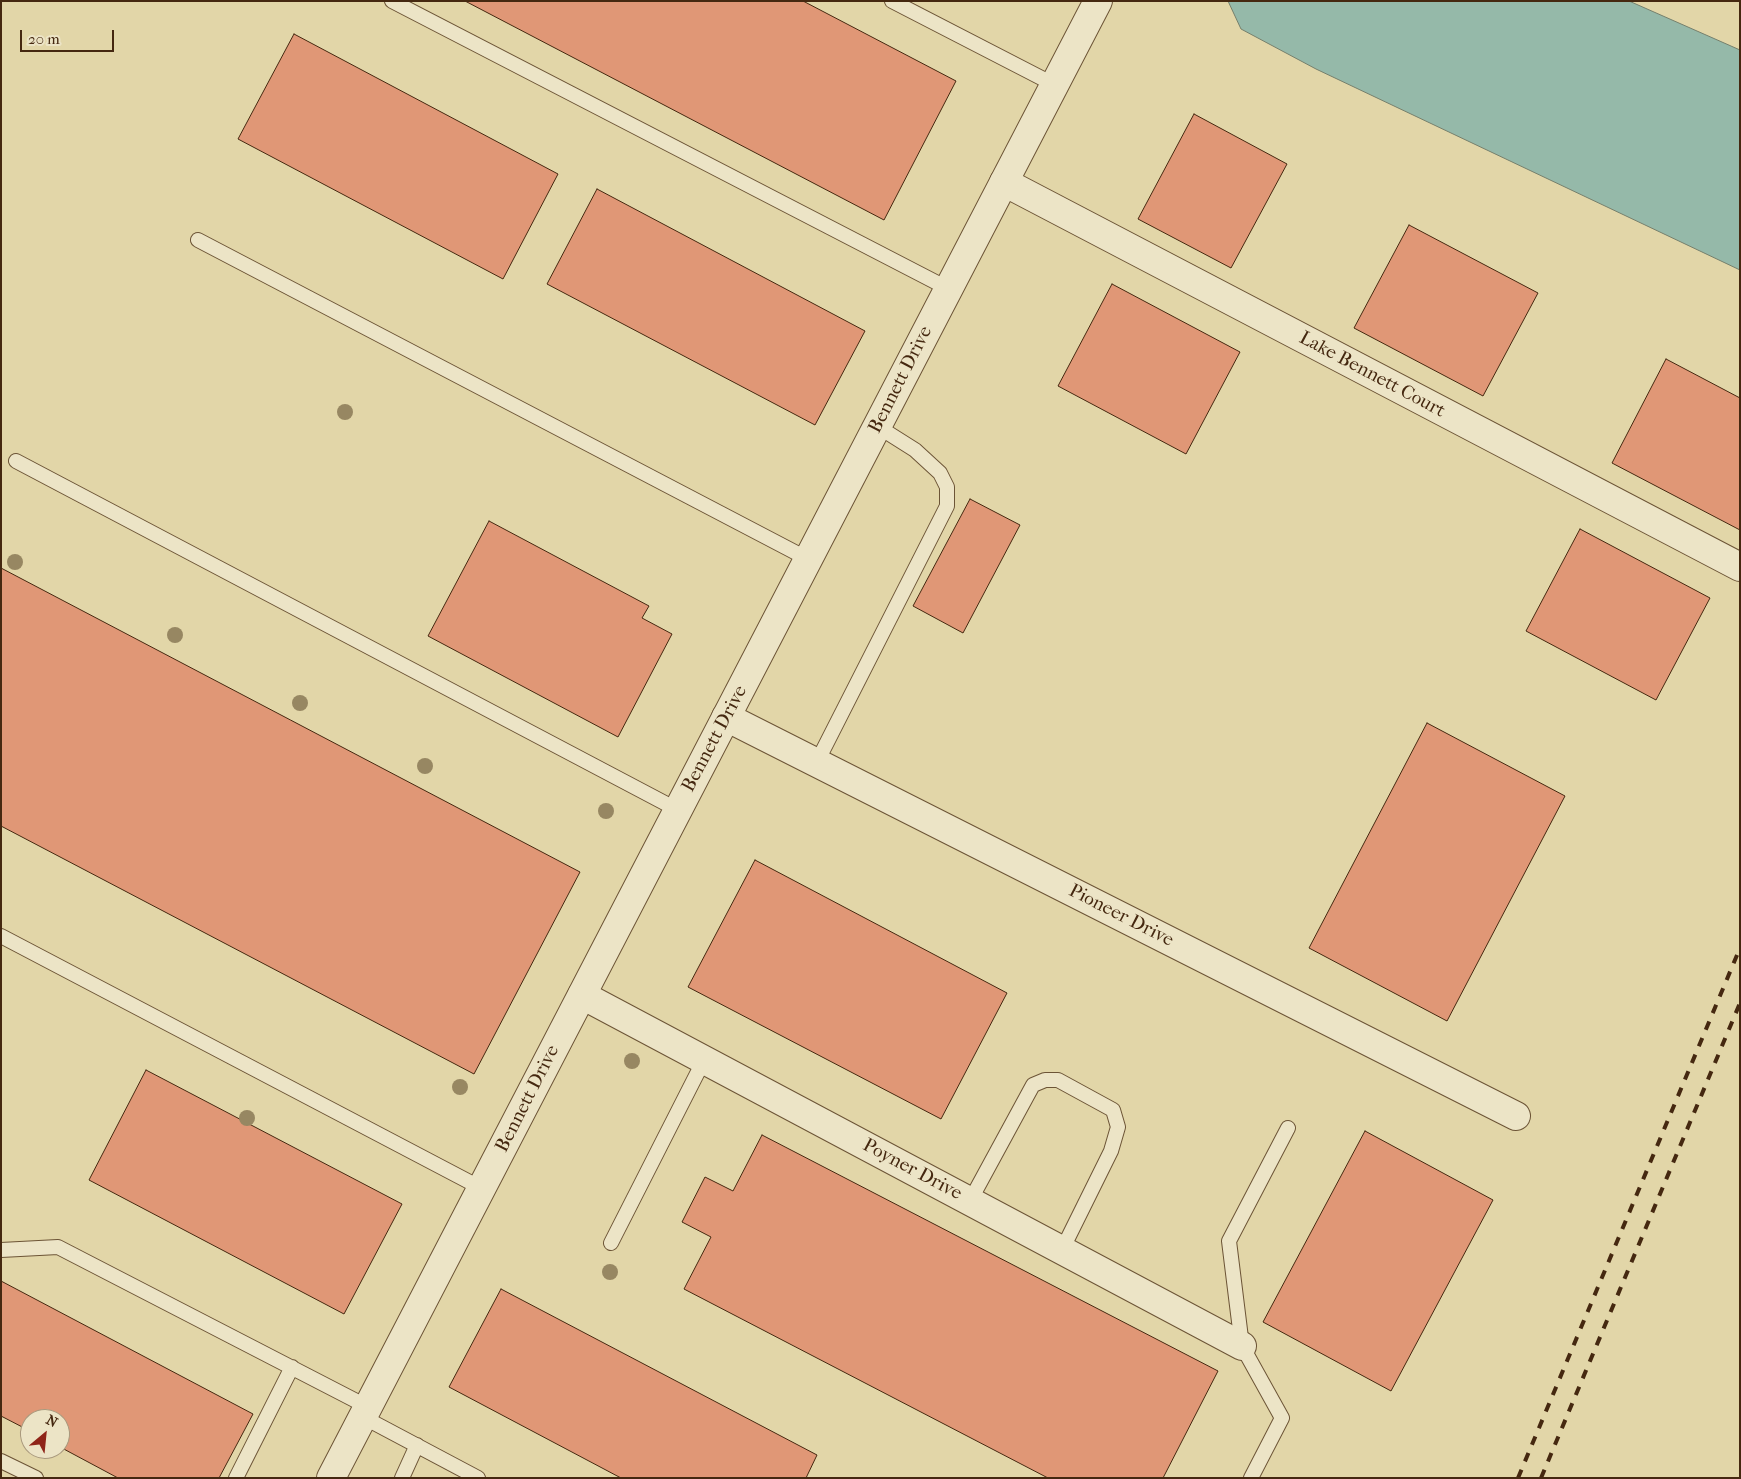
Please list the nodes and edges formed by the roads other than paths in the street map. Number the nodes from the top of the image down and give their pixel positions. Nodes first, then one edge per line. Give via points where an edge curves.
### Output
1 (392, 1) edge
2 (892, 1) edge
3 (1098, 1) edge
4 (1055, 85) junction
5 (1004, 182) junction
6 (198, 240) dead end
7 (948, 289) junction
8 (878, 426) junction
9 (16, 461) dead end
10 (808, 559) junction
11 (1740, 567) edge
12 (726, 717) junction
13 (817, 762) junction
14 (678, 810) junction
15 (1, 936) edge
16 (582, 995) junction
17 (704, 1060) junction
18 (1516, 1116) dead end
19 (1288, 1128) dead end
20 (481, 1188) junction
21 (970, 1201) junction
22 (611, 1243) dead end
23 (1, 1250) edge
24 (1062, 1250) junction
25 (1242, 1346) junction
26 (292, 1368) junction
27 (365, 1412) junction
28 (417, 1446) junction
29 (1, 1461) edge
30 (36, 1478) edge
31 (236, 1478) edge
32 (331, 1478) edge
33 (402, 1478) edge
34 (478, 1478) edge
35 (1251, 1478) edge

1 - 7 lane
2 - 4 lane
3 - 4 street, Bennett Drive
4 - 5 street, Bennett Drive
5 - 7 street, Bennett Drive
5 - 11 street, Lake Bennett Court
6 - 10 lane
7 - 8 street, Bennett Drive
8 - 10 street, Bennett Drive
8 - 13 lane via 914,450 940,473 947,487 947,506
9 - 14 lane
10 - 12 street, Bennett Drive
12 - 13 street, Pioneer Drive
12 - 14 street, Bennett Drive
13 - 18 street, Pioneer Drive
14 - 16 street, Bennett Drive
15 - 20 lane
16 - 17 street, Poyner Drive
16 - 20 street, Bennett Drive
17 - 21 street, Poyner Drive
17 - 22 lane
19 - 25 lane via 1229,1241
20 - 27 street, Bennett Drive
21 - 24 street, Poyner Drive
21 - 24 lane via 1033,1086 1045,1080 1058,1080 1113,1110 1118,1127 1111,1152
23 - 26 lane via 58,1248
24 - 25 street, Poyner Drive
25 - 35 lane via 1282,1418
26 - 27 lane
26 - 31 lane
27 - 28 lane
27 - 32 street, Bennett Drive
28 - 33 lane
28 - 34 lane
29 - 30 lane

